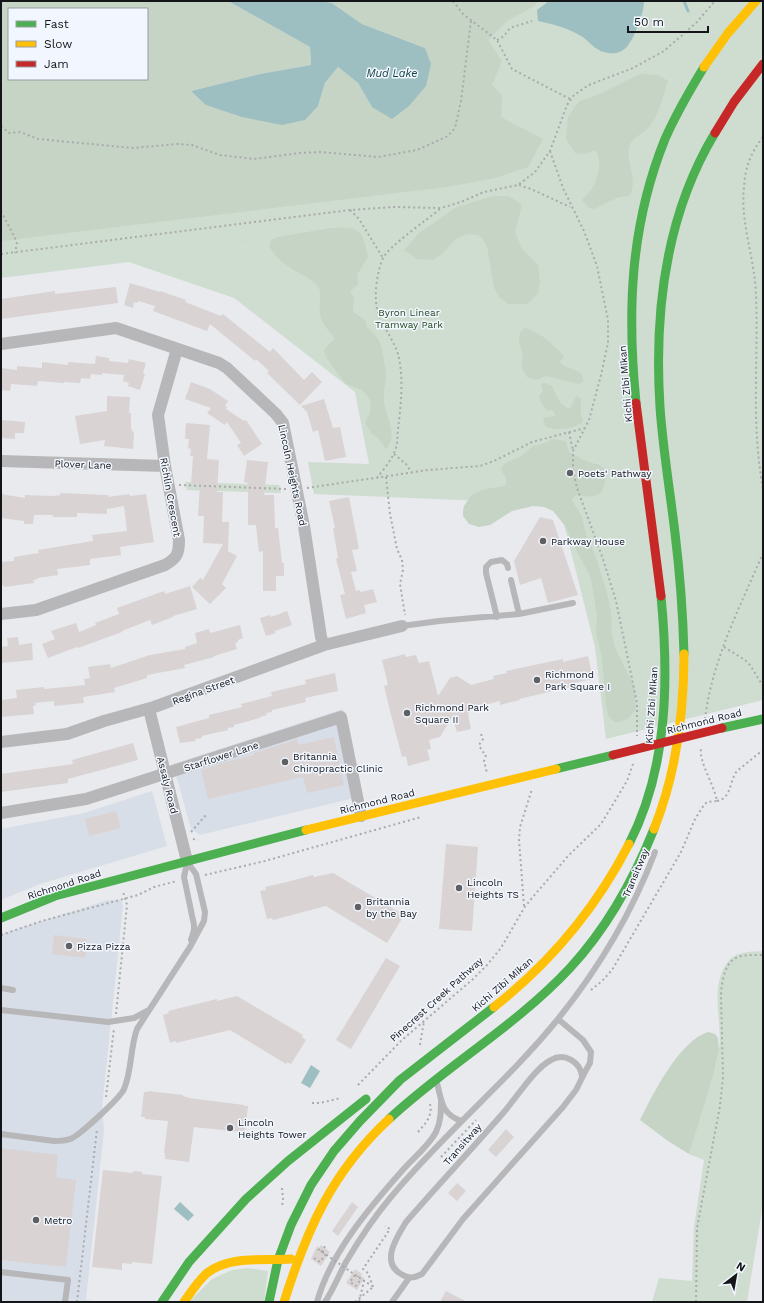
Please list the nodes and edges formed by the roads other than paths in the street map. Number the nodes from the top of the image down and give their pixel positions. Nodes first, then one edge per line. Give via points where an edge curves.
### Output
1 (756, 1) edge
2 (763, 64) edge
3 (1, 344) edge
4 (177, 349) junction
5 (1, 461) edge
6 (165, 466) junction
7 (508, 568) dead end
8 (511, 580) dead end
9 (573, 603) dead end
10 (1, 614) edge
11 (519, 614) junction
12 (497, 617) junction
13 (403, 622) joint
14 (324, 645) junction
15 (149, 709) junction
16 (763, 719) edge
17 (677, 740) junction
18 (1, 742) edge
19 (164, 774) junction
20 (671, 801) dead end
21 (1, 813) edge
22 (362, 816) junction
23 (656, 849) dead end
24 (188, 862) junction
25 (1, 918) edge
26 (190, 947) junction
27 (1, 988) edge
28 (13, 990) dead end
29 (150, 1009) junction
30 (1, 1010) edge
31 (558, 1019) junction
32 (434, 1076) junction
33 (582, 1077) junction
34 (400, 1080) junction
35 (441, 1099) junction
36 (461, 1121) junction
37 (1, 1134) edge
38 (297, 1259) junction
39 (278, 1260) junction
40 (1, 1272) edge
41 (409, 1278) junction
42 (65, 1302) edge
43 (162, 1302) edge
44 (184, 1302) edge
45 (269, 1302) edge
46 (284, 1302) edge
47 (317, 1302) edge
48 (325, 1302) edge
49 (392, 1302) edge

1 - 34 main road, Kichi Zībī Mīkan via 733,26 694,81 662,145 644,203 633,270 631,305 634,374 660,588 665,654 661,738 648,796 635,832 620,862 566,939 514,991 425,1065
2 - 17 main road via 726,114 693,174 673,232 662,282 659,393 680,575 683,624 682,683
3 - 4 street, Lincoln Heights Road via 116,328
4 - 6 street, Richlin Crescent via 158,415
4 - 14 street, Lincoln Heights Road via 227,368 283,423
5 - 6 street, Plover Lane
6 - 10 street, Richlin Crescent via 179,540 179,550 174,560 36,610
7 - 12 lane via 504,562 497,560 486,567
8 - 11 lane
9 - 11 lane
11 - 12 lane
12 - 13 lane
13 - 14 street, Regina Street
14 - 15 street, Regina Street
15 - 18 street, Regina Street via 67,734
15 - 19 street, Assaly Road
16 - 22 main road, Richmond Road, bridge
17 - 20 lane
17 - 32 main road via 665,796 641,860 618,902 587,949 555,984 504,1027
19 - 21 street, Starflower Lane via 86,799
19 - 22 street, Starflower Lane via 341,717
19 - 24 street, Assaly Road
22 - 24 main road, Richmond Road
23 - 31 lane, Transitway via 618,933 587,982
24 - 25 main road, Richmond Road via 55,896
24 - 26 lane via 184,877 194,930
24 - 26 lane via 196,874 206,917
26 - 29 lane
27 - 28 lane
29 - 30 lane via 134,1018 115,1022
29 - 37 lane via 135,1036 124,1089 118,1098 77,1136 62,1141
31 - 33 lane via 583,1040 591,1052 590,1063
31 - 36 lane, Transitway
32 - 35 lane, Transitway
32 - 38 main road via 355,1155 323,1202
33 - 41 lane via 563,1107 463,1218 426,1270 416,1277
33 - 41 lane, Transitway via 579,1067 571,1059 557,1057 544,1064 406,1222 394,1243 391,1259 392,1266 397,1272
34 - 39 main road, Kichi Zībī Mīkan via 355,1125 330,1156 300,1204
34 - 43 main road via 360,1103 262,1184 189,1262
35 - 36 lane, Transitway via 449,1115
35 - 47 lane, Transitway via 436,1132 358,1224 333,1262
36 - 48 lane, Transitway via 390,1199 355,1249
38 - 39 main road
38 - 46 main road
39 - 44 main road via 236,1260 222,1264 202,1277
39 - 45 main road, Kichi Zībī Mīkan
40 - 42 lane via 68,1280
41 - 49 lane

